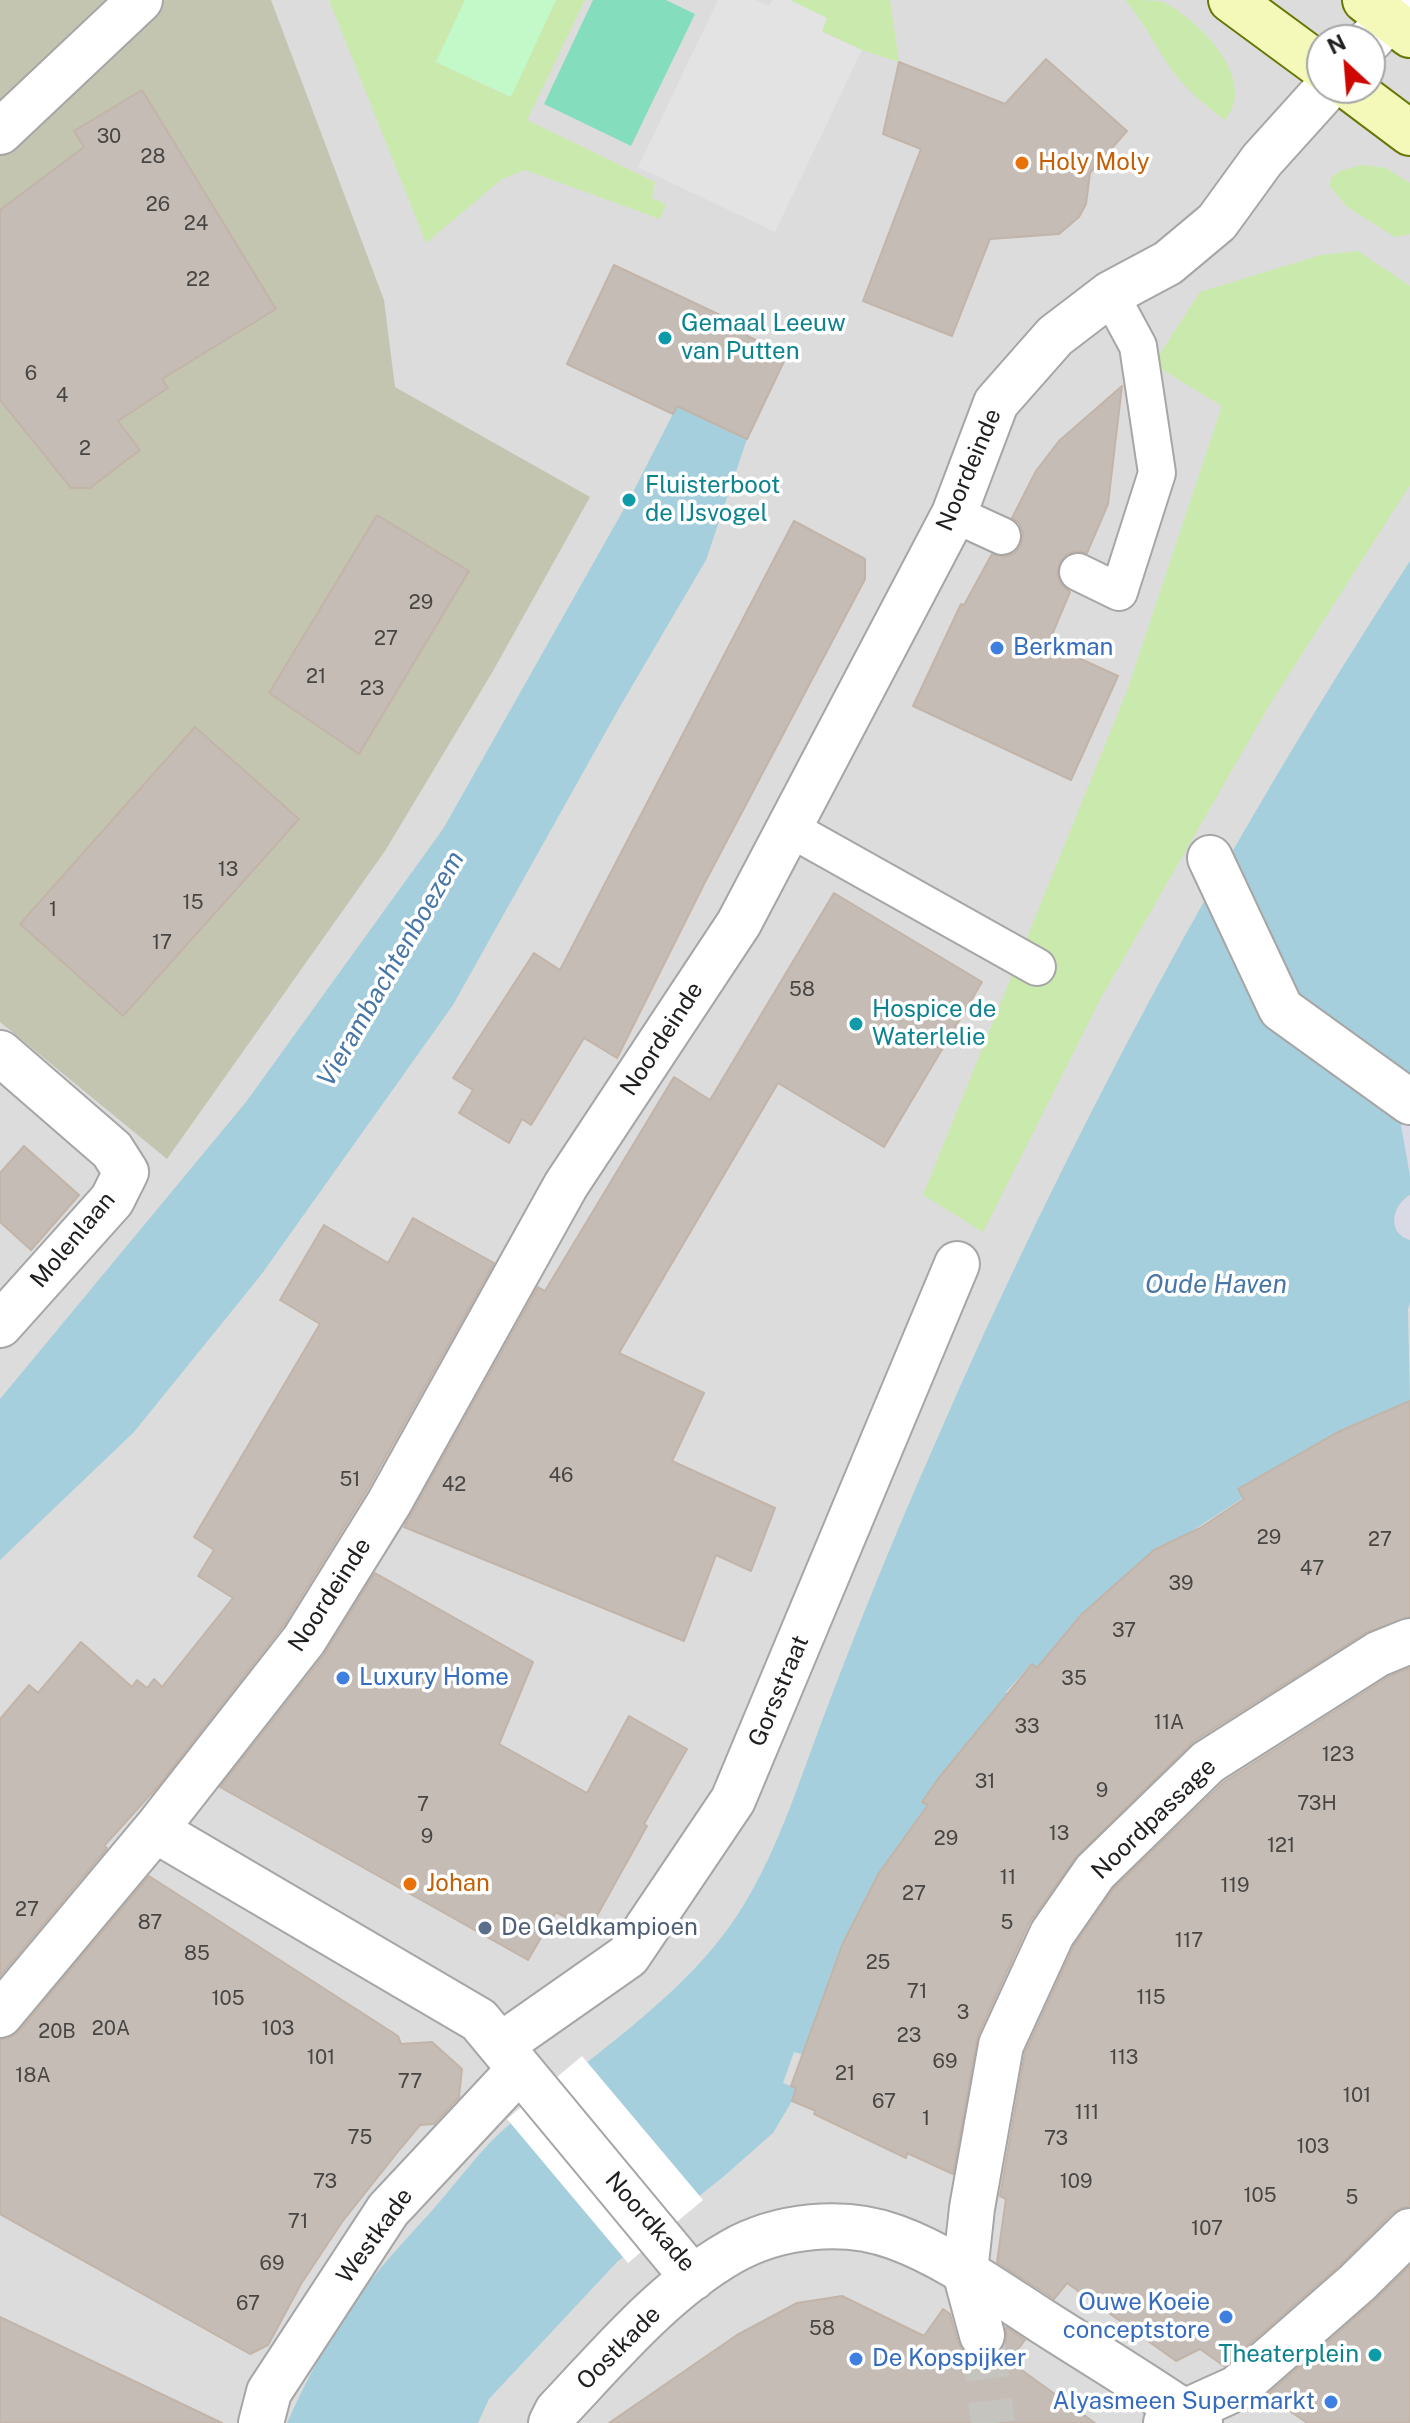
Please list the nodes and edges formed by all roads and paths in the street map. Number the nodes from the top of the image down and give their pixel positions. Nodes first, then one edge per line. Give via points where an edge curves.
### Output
1 (140, 0) edge
2 (1231, 0) edge
3 (1306, 55) edge
4 (1313, 104) edge
5 (1371, 104) edge
6 (0, 132) edge
7 (1410, 133) edge
8 (1110, 294) junction
9 (954, 514) junction
10 (1002, 536) dead end
11 (1078, 572) dead end
12 (789, 828) junction
13 (1210, 858) dead end
14 (1037, 967) dead end
15 (0, 1053) edge
16 (1410, 1102) edge
17 (957, 1264) dead end
18 (0, 1325) edge
19 (1410, 1641) edge
20 (155, 1830) junction
21 (0, 2015) edge
22 (520, 2069) junction
23 (1410, 2231) edge
24 (965, 2272) junction
25 (693, 2278) junction
26 (982, 2335) tunnel mouth
27 (1183, 2419) edge
28 (261, 2423) edge
29 (551, 2423) edge

1 - 6 street
2 - 3 main road
4 - 8 street, Noordeinde via 1262,160 1217,222 1168,263
5 - 7 main road
8 - 9 street, Noordeinde via 1055,336 996,403
8 - 11 lane via 1138,346 1157,473 1119,592
9 - 10 lane
9 - 12 street, Noordeinde
12 - 14 lane
12 - 20 street, Noordeinde via 739,923 566,1185 389,1503 304,1640
13 - 16 street via 1281,1009
15 - 18 street, Molenlaan via 112,1150 126,1172 112,1200
17 - 22 street, Gorsstraat via 733,1800 628,1956
19 - 24 street, Noordpassage via 1378,1654 1208,1762 1095,1872 1052,1934 1001,2045
20 - 21 street, Noordeinde
20 - 22 street, Noordkade via 479,2020
22 - 25 street, Noordkade
22 - 28 street, Westkade via 388,2210 269,2392
23 - 27 street via 1237,2388
24 - 25 street, Noordkade via 895,2237 854,2227 816,2227 774,2234 732,2251
24 - 26 street
24 - 27 street, Noordkade
25 - 29 street, Oostkade via 642,2322

